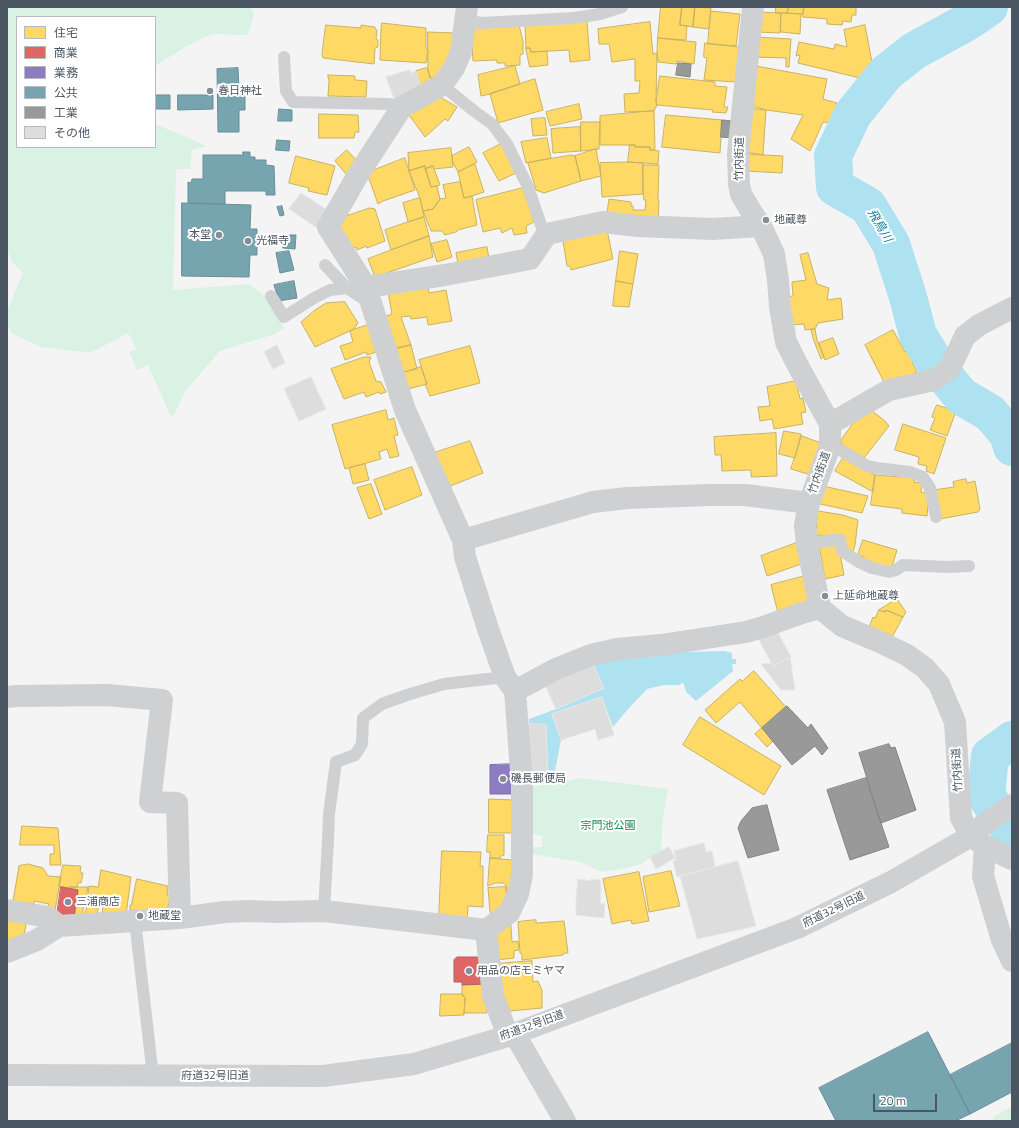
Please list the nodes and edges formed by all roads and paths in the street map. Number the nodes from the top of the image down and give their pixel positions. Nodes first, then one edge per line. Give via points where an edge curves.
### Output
1 (622, 7) edge
2 (753, 7) edge
3 (466, 14) edge
4 (284, 57) dead end
5 (442, 85) junction
6 (402, 107) junction
7 (761, 226) junction
8 (547, 234) junction
9 (326, 265) dead end
10 (361, 293) junction
11 (271, 296) dead end
12 (1012, 308) edge
13 (830, 424) junction
14 (830, 446) junction
15 (809, 503) junction
16 (936, 517) dead end
17 (463, 540) junction
18 (806, 544) junction
19 (969, 566) dead end
20 (820, 608) junction
21 (510, 684) junction
22 (7, 697) edge
23 (1012, 804) edge
24 (980, 836) junction
25 (1012, 859) edge
26 (7, 910) edge
27 (324, 911) junction
28 (180, 918) junction
29 (134, 921) junction
30 (59, 926) junction
31 (486, 930) junction
32 (7, 952) edge
33 (1012, 961) edge
34 (511, 1035) junction
35 (7, 1075) edge
36 (152, 1076) junction
37 (565, 1121) edge

1 - 3 lane via 574,18 482,23
2 - 7 street, 竹内街道 via 738,154 739,184 741,194
3 - 5 street via 461,52
4 - 6 lane via 286,91 293,102 389,104
5 - 6 street
5 - 8 lane via 492,124 507,144 528,187 542,228
6 - 10 street via 328,227
7 - 8 street via 713,229 603,222
7 - 13 street, 竹内街道 via 774,254 786,342
8 - 10 street via 530,258
9 - 10 lane
10 - 11 lane via 330,290 284,317
10 - 17 street via 405,410
12 - 13 street via 979,325 965,336 942,374 889,390
13 - 14 street, 竹内街道
14 - 15 street, 竹内街道
14 - 16 lane via 867,466 910,472 923,477 930,488
15 - 17 street via 745,495 666,496 600,501
15 - 18 street, 竹内街道 via 805,526
17 - 21 street via 485,622
18 - 19 lane via 840,540 842,551 859,562 890,572 903,565
18 - 20 street, 竹内街道
20 - 21 street via 746,632 661,645 617,648
20 - 24 street, 竹内街道 via 842,626 907,655 925,668 939,684 955,722 960,818
21 - 27 lane via 444,684 382,704 363,718 362,744 355,755 336,762 329,814
21 - 31 street via 522,784 522,875 518,894 509,913
22 - 28 street via 107,695 162,700 150,802 177,803
23 - 24 street, 府道32号旧道
24 - 25 street
24 - 33 street via 983,876 1002,940
24 - 34 street, 府道32号旧道 via 796,928
26 - 30 street via 48,917
27 - 28 street via 225,912
27 - 31 street
28 - 29 street
29 - 30 street
29 - 36 lane
30 - 32 street via 37,940
31 - 34 street via 493,996
34 - 36 street, 府道32号旧道 via 414,1064 323,1076
34 - 37 street
35 - 36 street, 府道32号旧道

